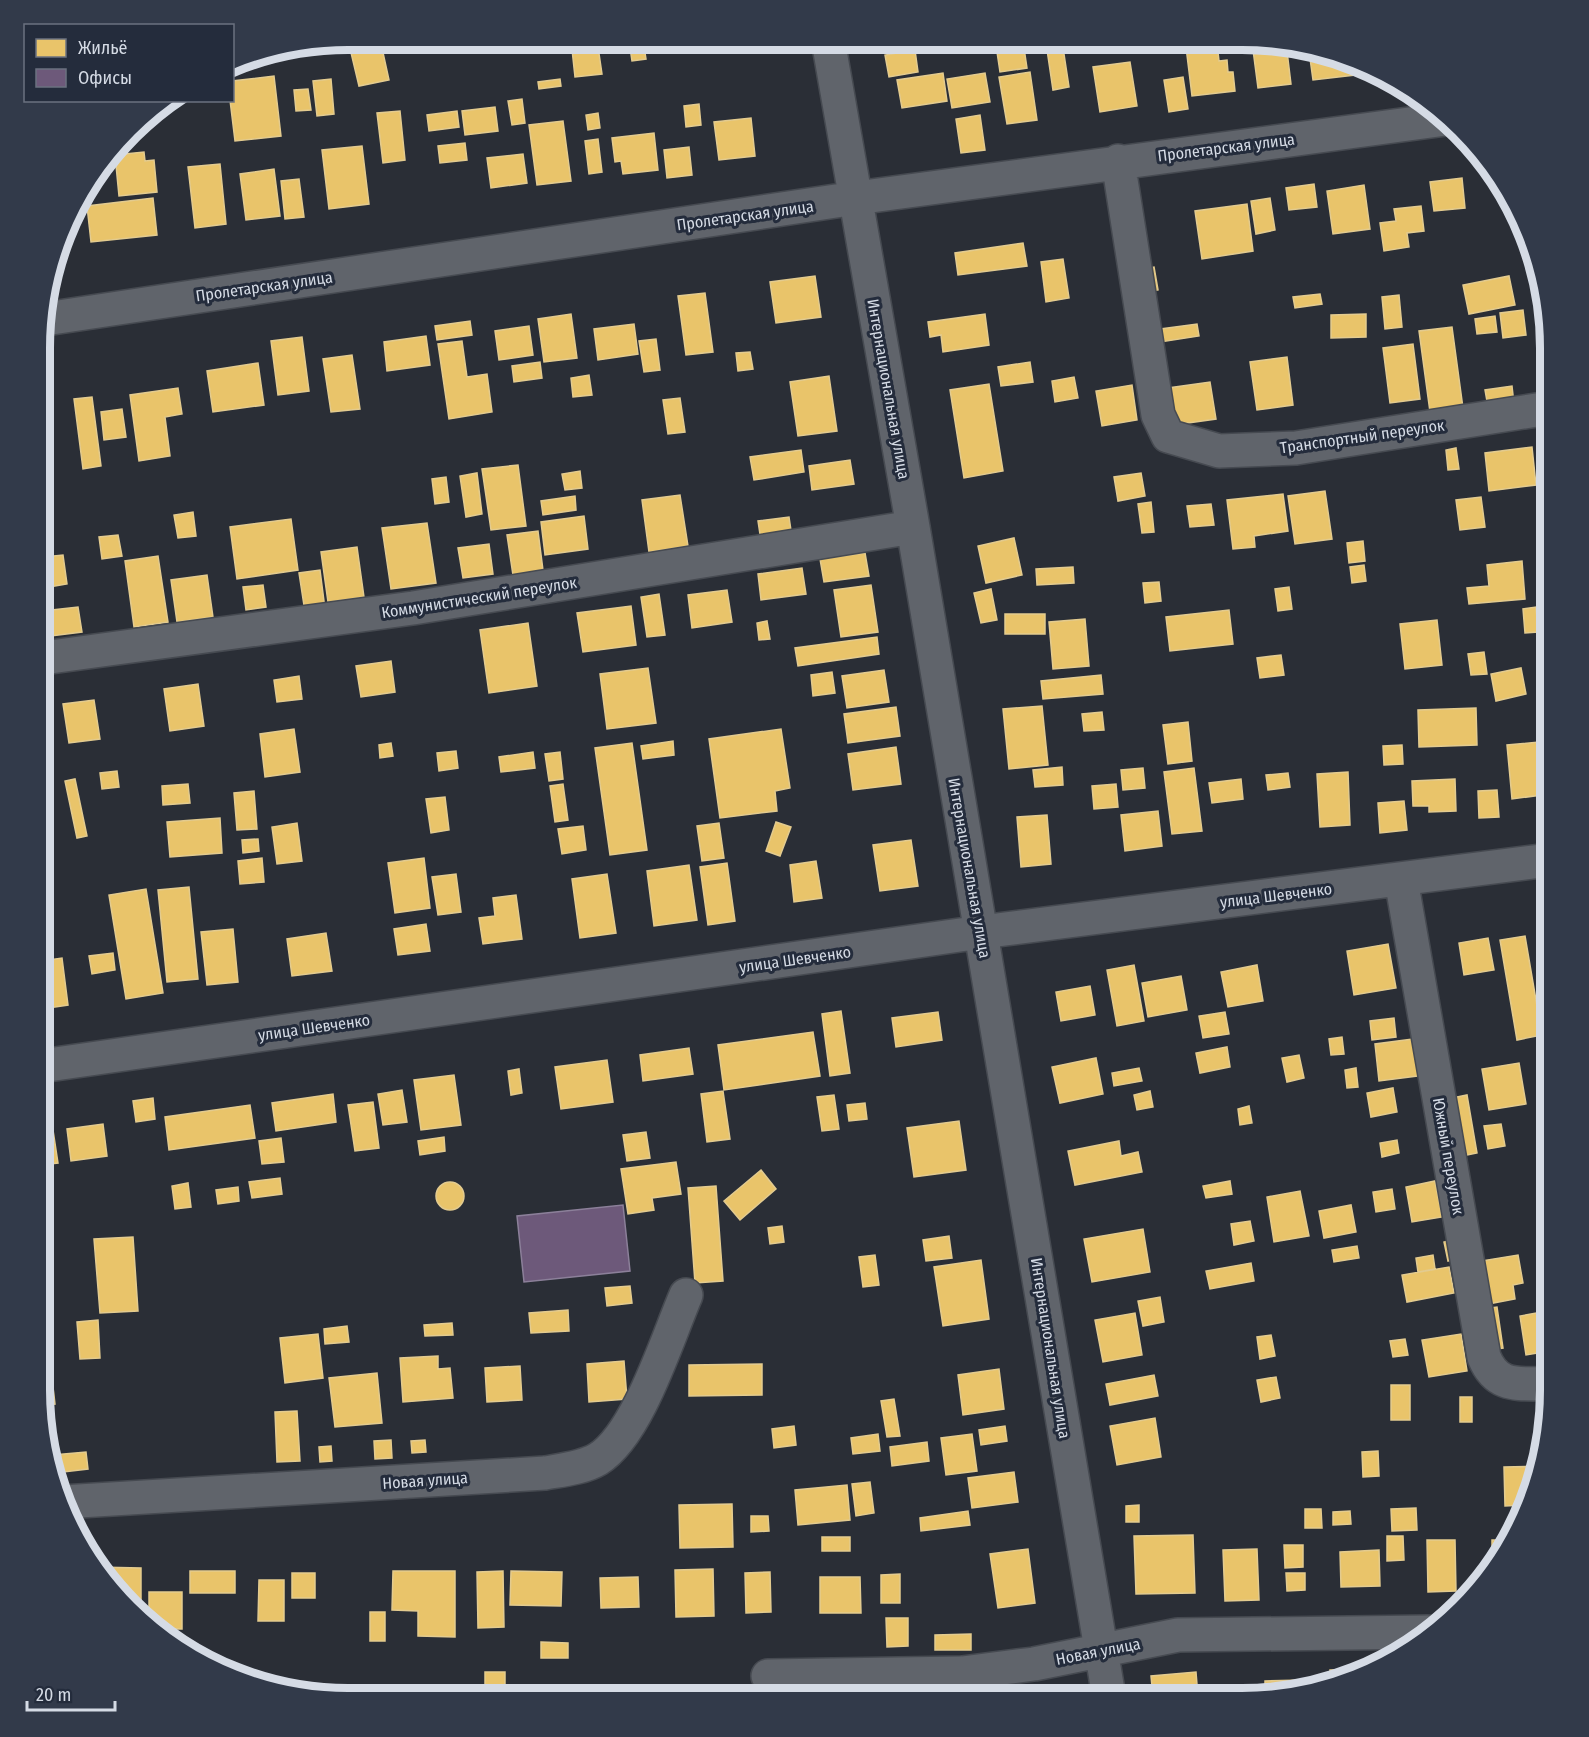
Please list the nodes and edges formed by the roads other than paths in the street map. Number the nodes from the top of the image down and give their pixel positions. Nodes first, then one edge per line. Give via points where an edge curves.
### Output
1 (830, 50) edge
2 (1434, 120) edge
3 (1118, 161) junction
4 (856, 198) junction
5 (51, 318) edge
6 (1540, 409) edge
7 (913, 528) junction
8 (50, 657) edge
9 (1540, 861) edge
10 (1401, 879) junction
11 (981, 932) junction
12 (50, 1065) edge
13 (686, 1295) dead end
14 (1540, 1384) edge
15 (71, 1501) edge
16 (1414, 1632) edge
17 (1101, 1652) junction
18 (768, 1676) dead end
19 (1107, 1688) edge

1 - 4 street, Интернациональная улица
2 - 3 street, Пролетарская улица
3 - 4 street, Пролетарская улица
3 - 6 street, Транспортный переулок via 1158,415 1168,436 1219,451 1296,448
4 - 5 street, Пролетарская улица
4 - 7 street, Интернациональная улица
7 - 8 street, Коммунистический переулок via 413,608
7 - 11 street, Интернациональная улица
9 - 10 street, улица Шевченко
10 - 11 street, улица Шевченко
10 - 14 street, Южный переулок via 1484,1357 1489,1370 1498,1378
11 - 12 street, улица Шевченко
11 - 17 street, Интернациональная улица
13 - 15 street, Новая улица via 632,1423 598,1459 572,1469
16 - 17 street, Новая улица via 1178,1635
17 - 18 street, Новая улица via 962,1673
17 - 19 street, Интернациональная улица

